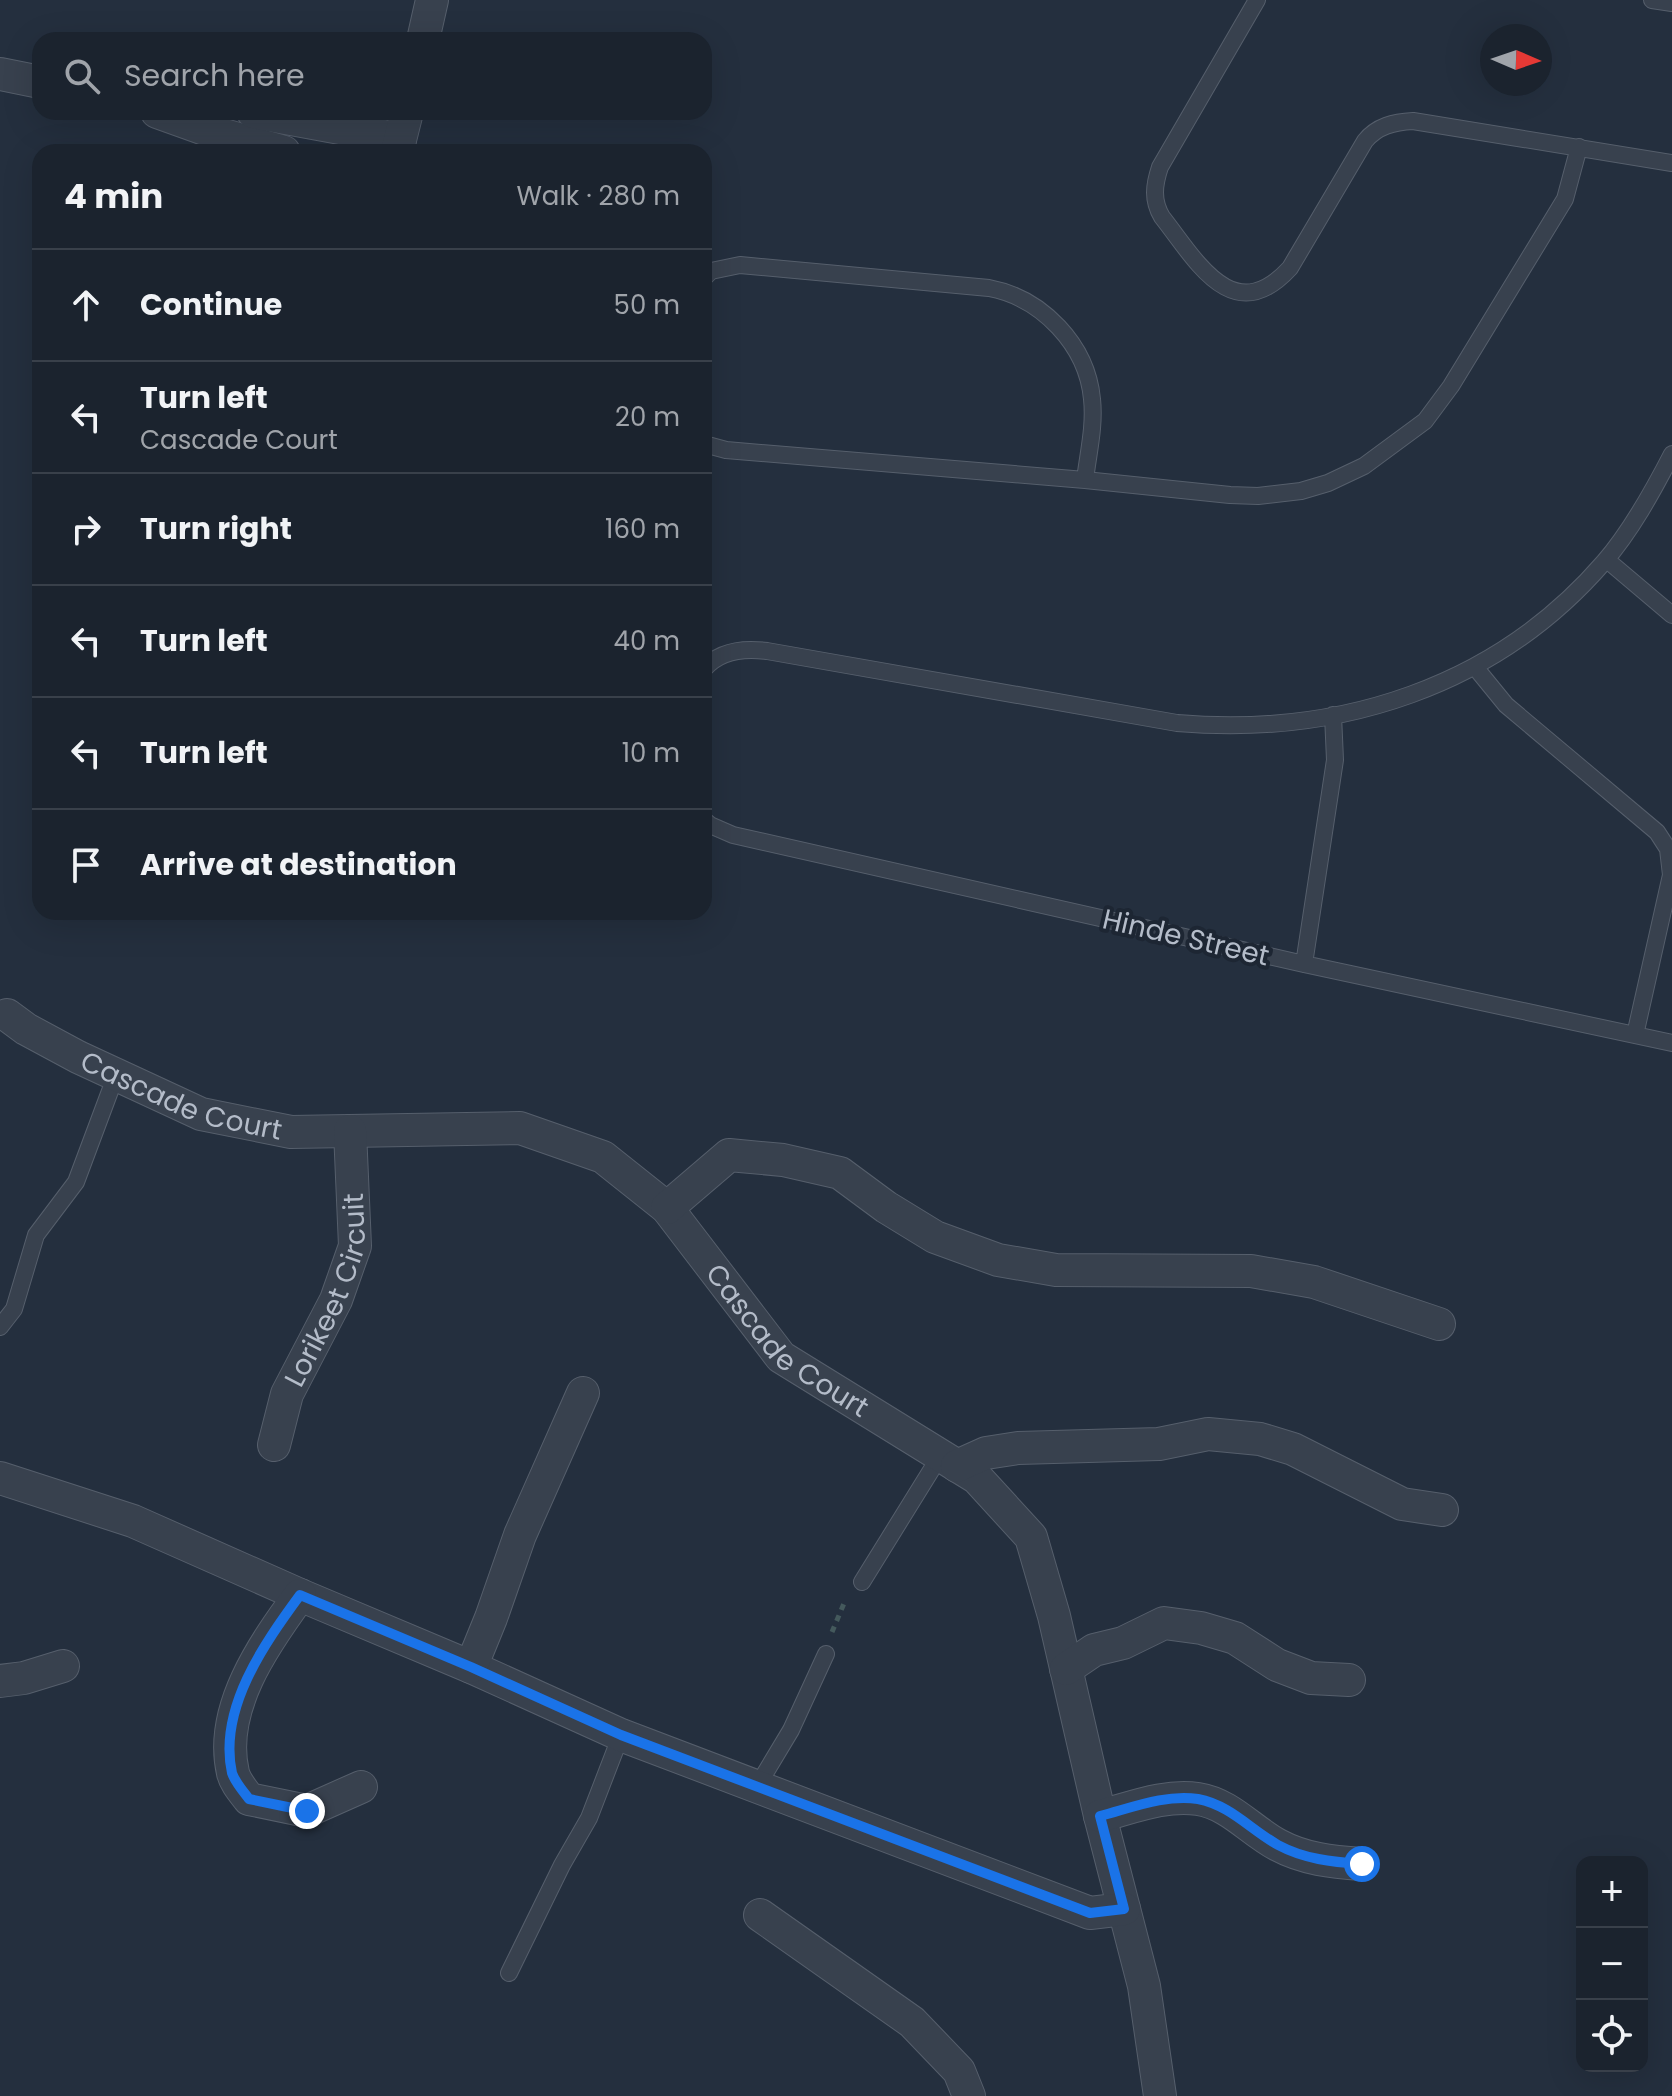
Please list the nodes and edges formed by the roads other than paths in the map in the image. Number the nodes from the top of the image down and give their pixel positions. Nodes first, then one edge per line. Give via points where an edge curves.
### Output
1 (432, 0) edge
2 (1257, 0) edge
3 (1652, 0) edge
4 (1672, 3) edge
5 (425, 32) edge
6 (0, 74) edge
7 (32, 80) edge
8 (179, 120) edge
9 (307, 120) edge
10 (401, 134) edge
11 (256, 144) edge
12 (1579, 147) junction
13 (1672, 163) edge
14 (712, 271) edge
15 (712, 446) edge
16 (1672, 454) edge
17 (1085, 480) junction
18 (1607, 560) junction
19 (1672, 615) edge
20 (712, 662) edge
21 (1475, 667) junction
22 (1333, 715) junction
23 (712, 826) edge
24 (1304, 964) junction
25 (2, 1013) edge
26 (1635, 1035) junction
27 (1672, 1043) edge
28 (116, 1075) junction
29 (350, 1131) junction
30 (667, 1208) junction
31 (1439, 1324) dead end
32 (0, 1327) edge
33 (583, 1393) dead end
34 (274, 1445) dead end
35 (948, 1461) junction
36 (0, 1478) edge
37 (1442, 1510) dead end
38 (862, 1582) road end
39 (300, 1595) junction
40 (826, 1654) road end
41 (63, 1666) dead end
42 (471, 1667) junction
43 (1066, 1669) junction
44 (1349, 1680) dead end
45 (0, 1681) edge
46 (621, 1735) junction
47 (758, 1785) junction
48 (361, 1787) dead end
49 (1100, 1816) junction
50 (1362, 1864) dead end
51 (1124, 1909) junction
52 (760, 1915) dead end
53 (509, 1973) dead end
54 (969, 2096) edge
55 (1160, 2096) edge

1 - 5 street
2 - 12 lane via 1160,167 1154,194 1162,217 1208,275 1231,291 1256,291 1279,280 1365,141 1388,125 1413,121
3 - 4 lane
6 - 7 street
8 - 11 street
9 - 10 street
12 - 13 lane
12 - 17 lane via 1565,199 1451,386 1425,421 1364,466 1301,491 1258,496
14 - 17 lane via 740,265 989,288 1022,299 1061,328 1085,373 1092,398
15 - 17 lane
16 - 18 lane
18 - 19 lane
18 - 21 lane via 1567,600
20 - 22 lane via 753,649 1177,723 1263,725
21 - 22 lane via 1426,690
21 - 26 lane via 1506,705 1657,832 1668,849 1671,875
22 - 24 lane via 1335,760
23 - 24 lane, Hinde Street via 733,835
24 - 26 lane, Hinde Street
25 - 28 street, Cascade Court
26 - 27 lane, Hinde Street
28 - 29 street, Cascade Court via 201,1114 291,1132
28 - 32 lane via 76,1182 36,1235 14,1309
29 - 30 street, Cascade Court via 520,1128 603,1157
29 - 34 street, Lorikeet Circuit via 355,1246 336,1300 287,1394
30 - 31 street via 729,1155 783,1160 840,1173 935,1237 998,1260 1056,1270 1251,1271 1314,1282
30 - 35 street, Cascade Court via 781,1357
33 - 42 street via 520,1535
35 - 37 street via 1018,1448 1159,1444 1208,1434 1260,1439 1293,1449 1402,1504
35 - 38 lane
35 - 43 street, Cascade Court via 977,1478 1031,1537
36 - 39 street via 133,1521
39 - 42 street
39 - 48 street via 254,1664 241,1698 229,1736 233,1776 249,1799 307,1811
40 - 47 lane
41 - 45 street
42 - 46 street
43 - 44 street via 1094,1650 1164,1623 1235,1638 1277,1665 1311,1678
43 - 49 street, Cascade Court
46 - 47 street
46 - 53 lane via 589,1818
47 - 51 street via 1090,1913
49 - 50 street via 1160,1801 1197,1799 1218,1805 1297,1854
49 - 51 street, Cascade Court
51 - 55 street, Cascade Court via 1150,2015
52 - 54 street via 912,2022 959,2071

